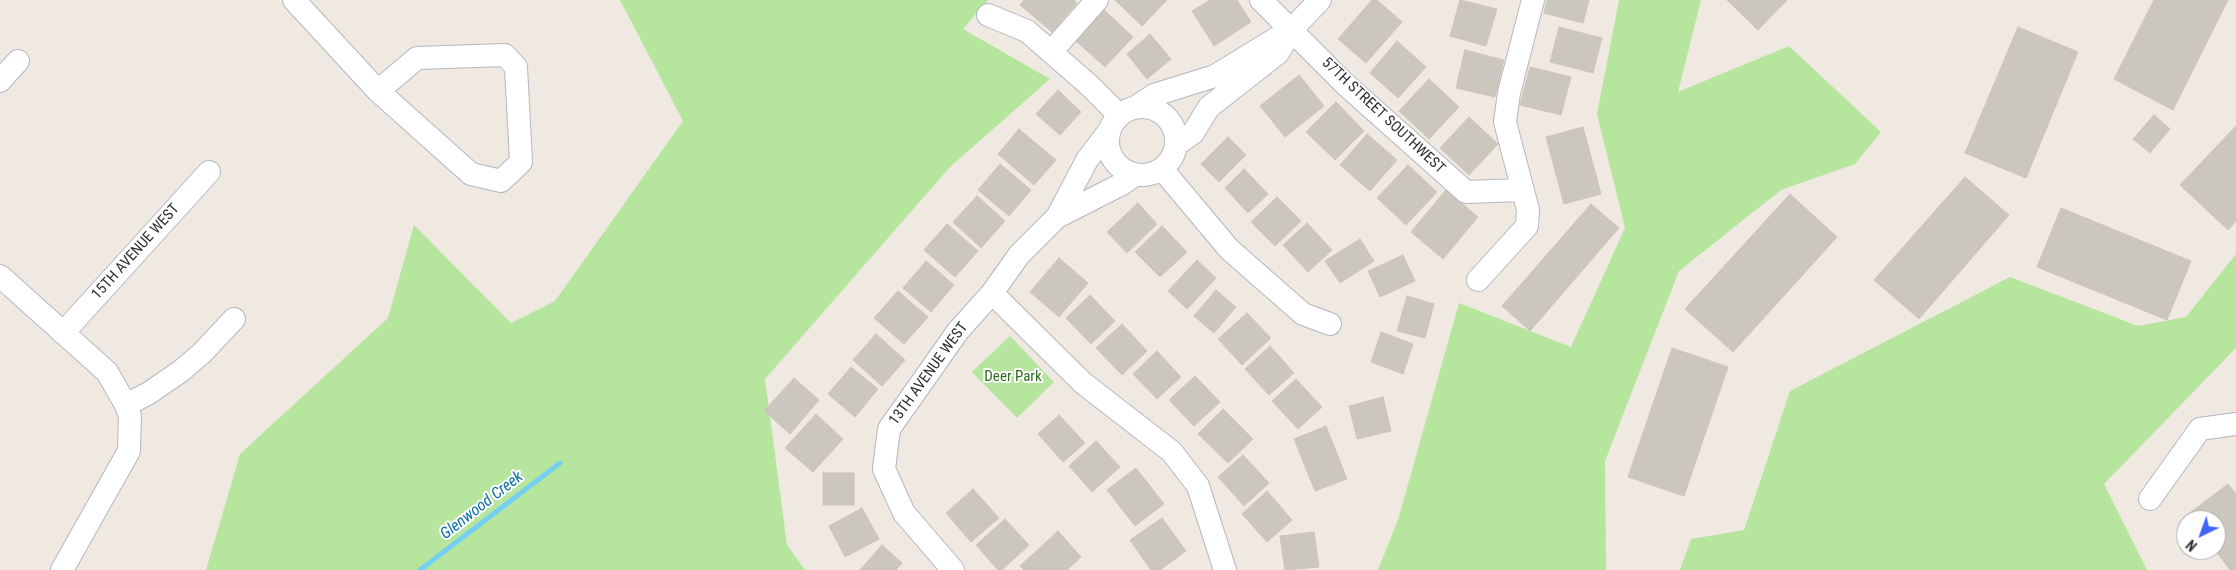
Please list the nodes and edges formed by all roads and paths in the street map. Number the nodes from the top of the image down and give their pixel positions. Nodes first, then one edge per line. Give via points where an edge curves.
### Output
1 (294, 0) edge
2 (1097, 0) edge
3 (1261, 0) edge
4 (1320, 0) edge
5 (1533, 0) edge
6 (988, 15) dead end
7 (1292, 29) junction
8 (1051, 52) junction
9 (18, 61) dead end
10 (0, 81) edge
11 (378, 91) junction
12 (1121, 118) junction
13 (1176, 145) junction
14 (1162, 169) junction
15 (209, 172) dead end
16 (1135, 175) junction
17 (1522, 190) junction
18 (1057, 217) junction
19 (0, 276) edge
20 (1478, 280) dead end
21 (992, 293) junction
22 (234, 319) dead end
23 (1330, 324) dead end
24 (62, 333) junction
25 (126, 405) junction
26 (2236, 424) edge
27 (2150, 498) dead end
28 (62, 570) edge
29 (953, 570) edge
30 (1225, 570) edge

1 - 11 street
2 - 8 street
3 - 7 street, 57TH STREET SOUTHWEST
4 - 7 street, 13TH AVENUE WEST
5 - 17 street via 1508,92 1505,122
6 - 8 street via 1027,32
7 - 12 street, 13TH AVENUE WEST via 1215,76 1154,95
7 - 13 street, 13TH AVENUE WEST via 1278,53 1209,107 1193,133
7 - 17 street, 57TH STREET SOUTHWEST via 1346,85 1466,192
8 - 12 street
9 - 10 street
11 - 11 street via 471,174 501,180 521,162 516,67 505,54 417,58
12 - 13 street via 1150,107 1165,115 1174,129
12 - 16 street via 1107,140 1111,156 1120,168
12 - 18 street, 13TH AVENUE WEST via 1087,160
13 - 14 street
14 - 16 street
14 - 23 street via 1229,248 1303,314
15 - 24 street, 15TH AVENUE WEST
16 - 18 street, 13TH AVENUE WEST
17 - 20 street via 1528,210 1527,226
18 - 21 street, 13TH AVENUE WEST via 1019,254
19 - 24 street
21 - 29 street, 13TH AVENUE WEST via 958,331 889,429 884,469 904,513
21 - 30 street via 1082,384 1172,452 1198,486
22 - 25 street via 181,371
24 - 25 street via 106,372
25 - 28 street via 130,416 129,451
26 - 27 street via 2200,429

